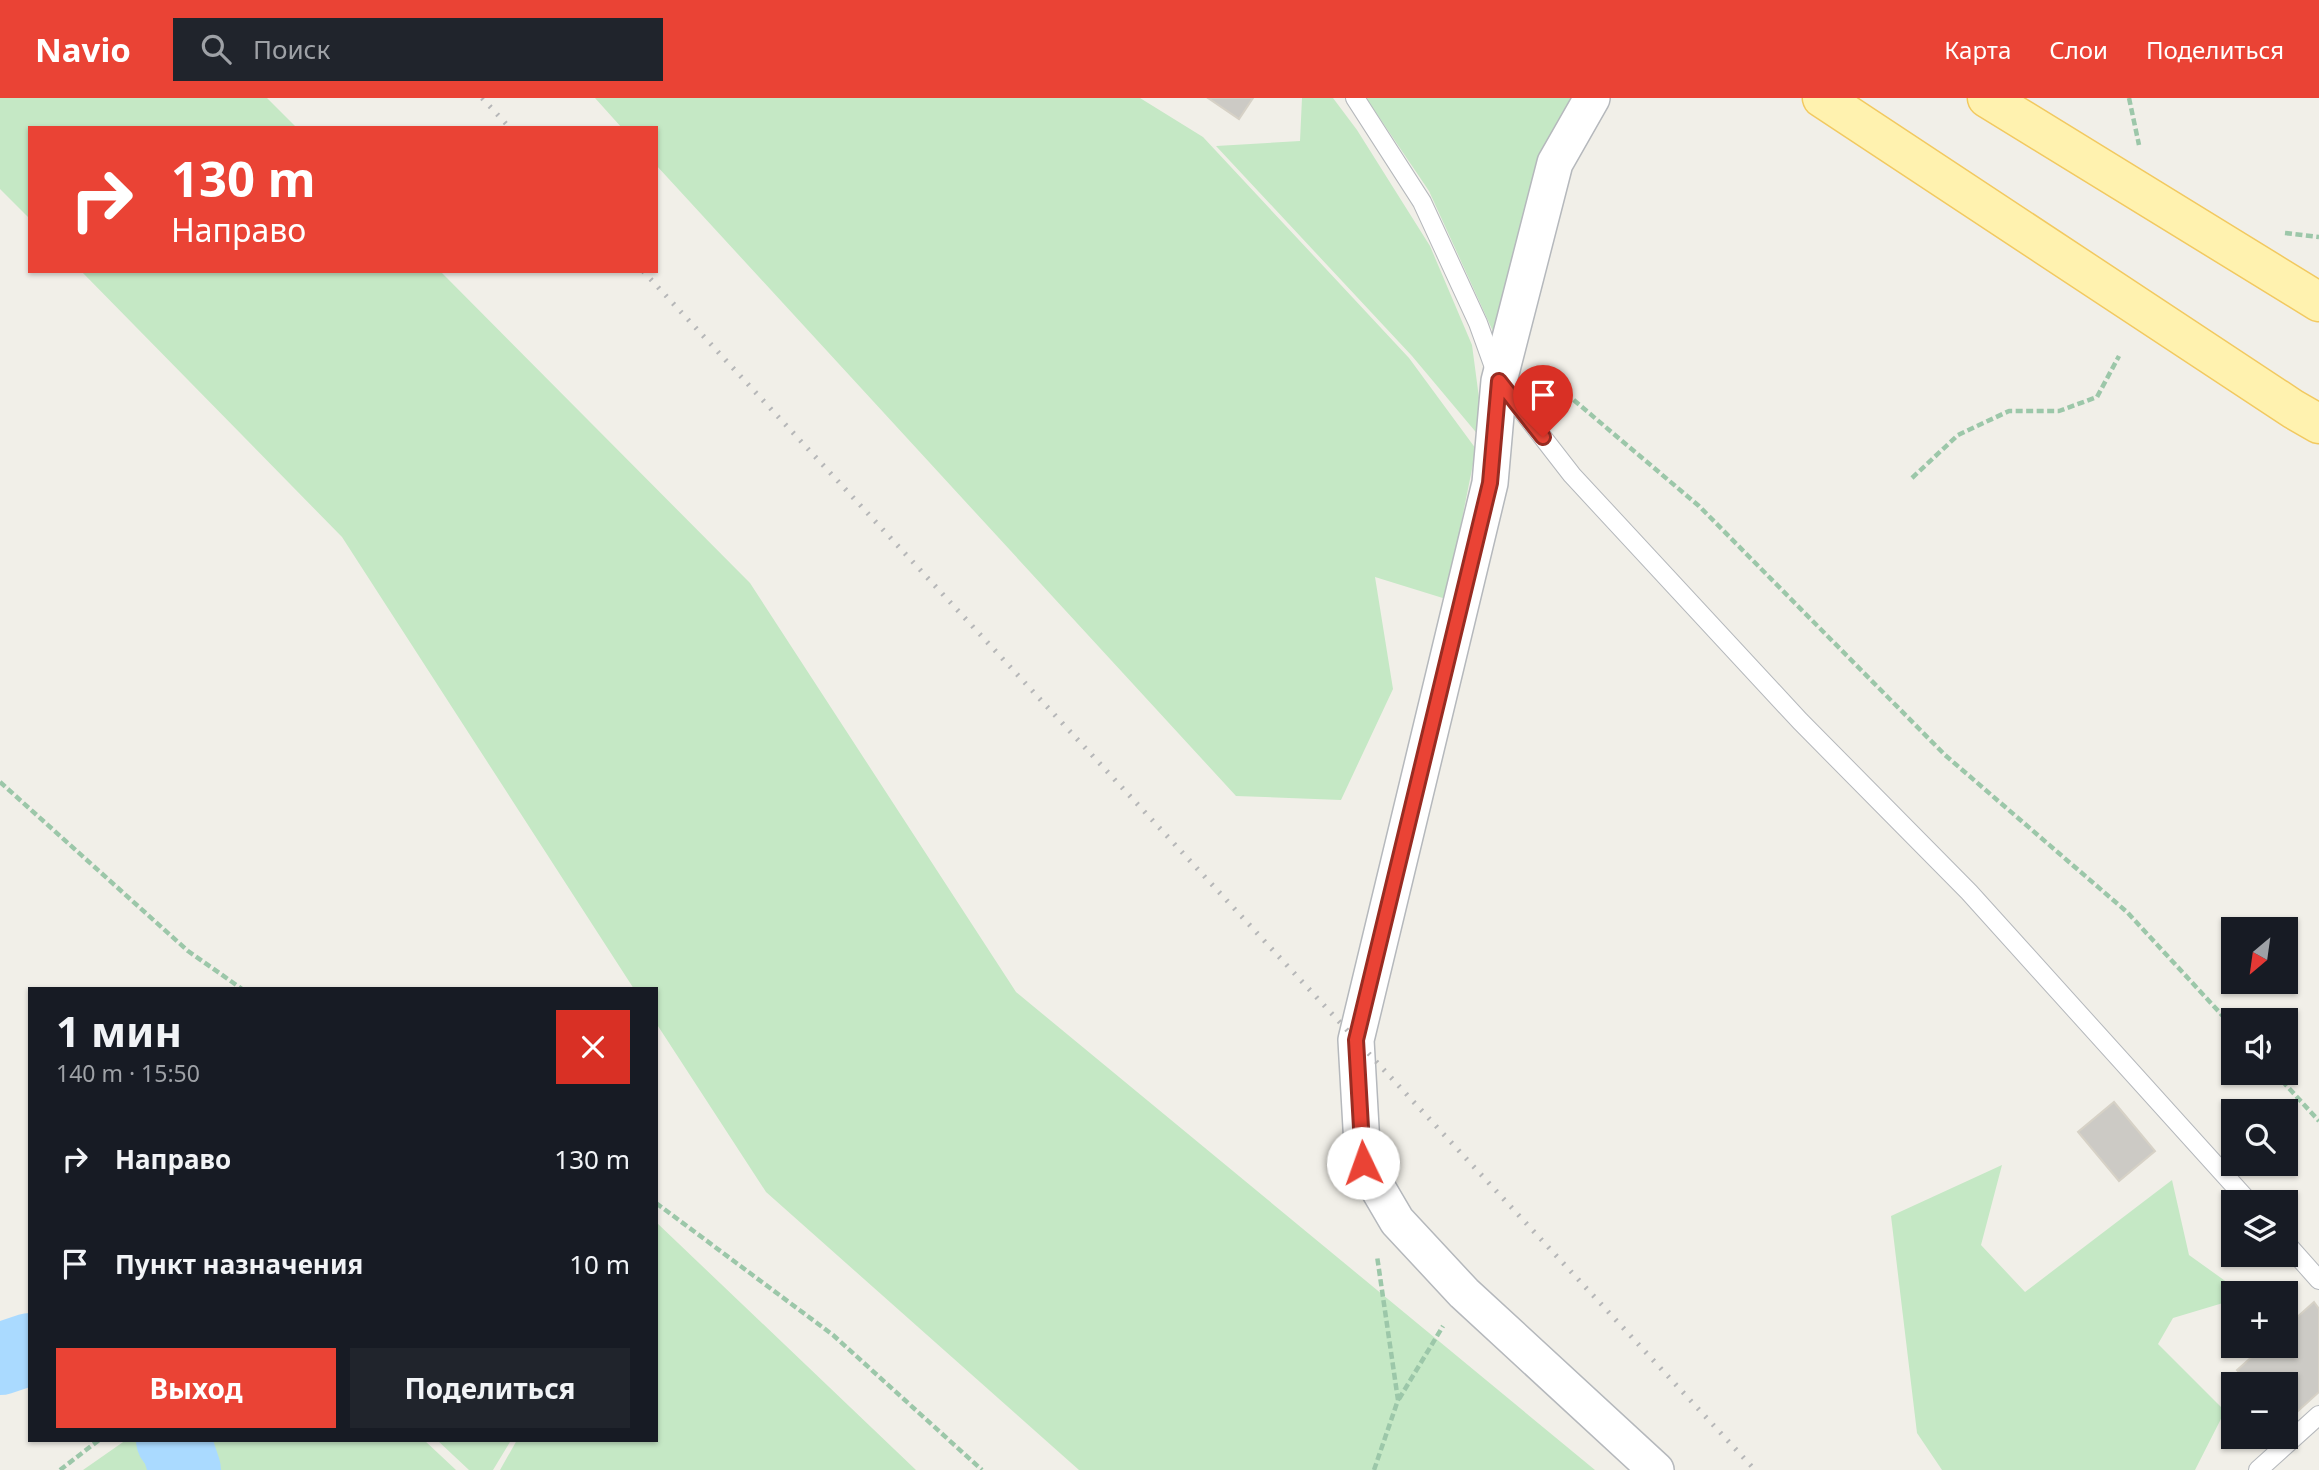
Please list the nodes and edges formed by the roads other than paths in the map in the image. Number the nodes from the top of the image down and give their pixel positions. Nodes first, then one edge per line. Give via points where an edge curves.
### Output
1 (1356, 98) edge
2 (1592, 98) edge
3 (1822, 98) edge
4 (1987, 98) edge
5 (2319, 302) edge
6 (1499, 381) junction
7 (2319, 424) edge
8 (2238, 1190) edge
9 (2298, 1256) edge
10 (2319, 1280) edge
11 (2319, 1415) edge
12 (1656, 1470) edge
13 (2258, 1470) edge

1 - 6 lane via 1422,202 1478,323
2 - 6 street via 1555,163
3 - 7 main road
4 - 5 main road
6 - 8 lane via 1572,475 1800,721 1969,892
6 - 12 street via 1490,483 1356,1040 1363,1163 1397,1221 1464,1293
9 - 10 lane
11 - 13 lane

